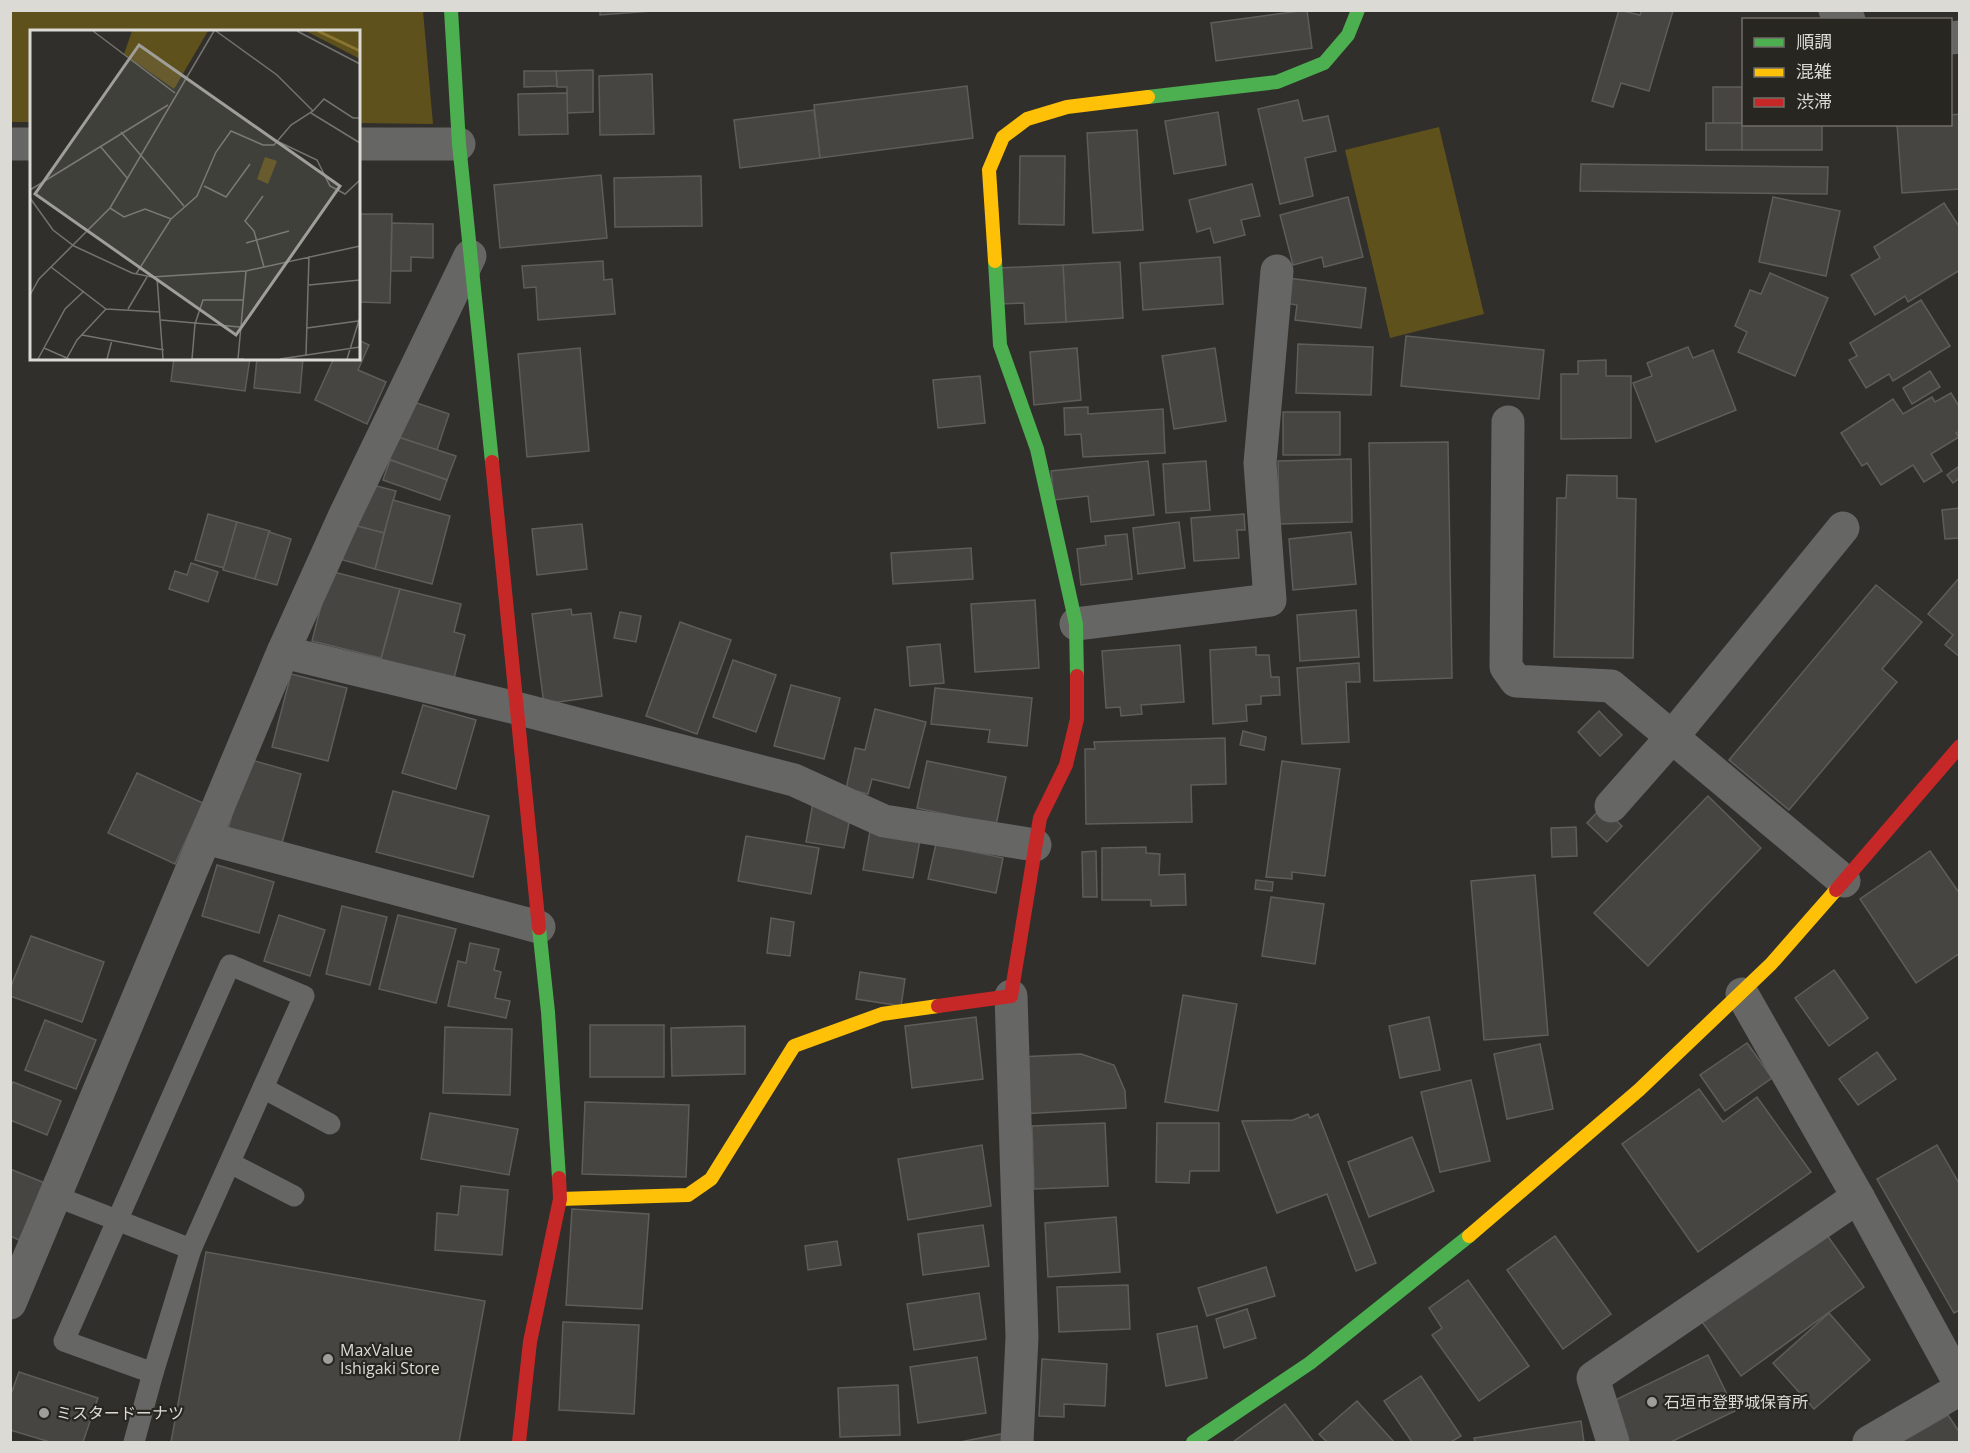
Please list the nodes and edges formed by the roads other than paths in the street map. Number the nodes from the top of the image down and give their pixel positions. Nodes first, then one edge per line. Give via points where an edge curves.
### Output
1 (451, 10) edge
2 (1358, 10) edge
3 (10, 144) edge
4 (30, 144) edge
5 (360, 144) edge
6 (459, 144) junction
7 (470, 256) junction
8 (1277, 271) dead end
9 (1508, 422) dead end
10 (1843, 528) dead end
11 (1076, 624) junction
12 (283, 652) junction
13 (516, 708) junction
14 (1671, 737) junction
15 (1959, 746) edge
16 (1611, 806) dead end
17 (206, 838) junction
18 (1035, 845) junction
19 (1844, 881) junction
20 (539, 927) junction
21 (1742, 994) junction
22 (1011, 996) junction
23 (263, 1088) junction
24 (330, 1124) dead end
25 (230, 1163) junction
26 (55, 1196) junction
27 (294, 1196) dead end
28 (1858, 1197) junction
29 (560, 1199) junction
30 (117, 1219) junction
31 (191, 1249) junction
32 (10, 1303) edge
33 (153, 1373) junction
34 (1959, 1384) edge
35 (1959, 1389) edge
36 (134, 1443) edge
37 (519, 1443) edge
38 (1017, 1443) edge
39 (1193, 1443) edge
40 (1613, 1443) edge
41 (1869, 1443) edge

1 - 6 street
2 - 11 street via 1348,35 1324,63 1277,82 1067,107 1027,119 1003,137 989,171 1000,345 1037,449
3 - 4 street
5 - 6 street
6 - 7 street
7 - 12 street
7 - 13 street
8 - 11 street via 1260,463 1270,600
9 - 14 street via 1506,667 1516,681 1611,686
10 - 14 street
11 - 18 street via 1077,719 1066,765 1040,818
12 - 13 street
12 - 17 street
13 - 18 street via 794,780 884,821
13 - 20 street
14 - 16 street
14 - 19 street
15 - 19 street
17 - 20 street
17 - 26 street
18 - 22 street
19 - 21 street
20 - 29 street
21 - 28 street
21 - 39 street via 1639,1090 1453,1250 1310,1363
22 - 29 street via 882,1014 794,1046 711,1179 688,1195
22 - 38 street via 1023,1337
23 - 24 lane
23 - 25 lane
23 - 30 lane via 303,996 230,965
25 - 27 lane
25 - 31 lane
26 - 30 lane
26 - 32 street
28 - 34 street
28 - 40 street via 1593,1378
29 - 37 street via 530,1342
30 - 31 lane
30 - 33 lane via 64,1341
31 - 33 lane
33 - 36 lane
35 - 41 street

